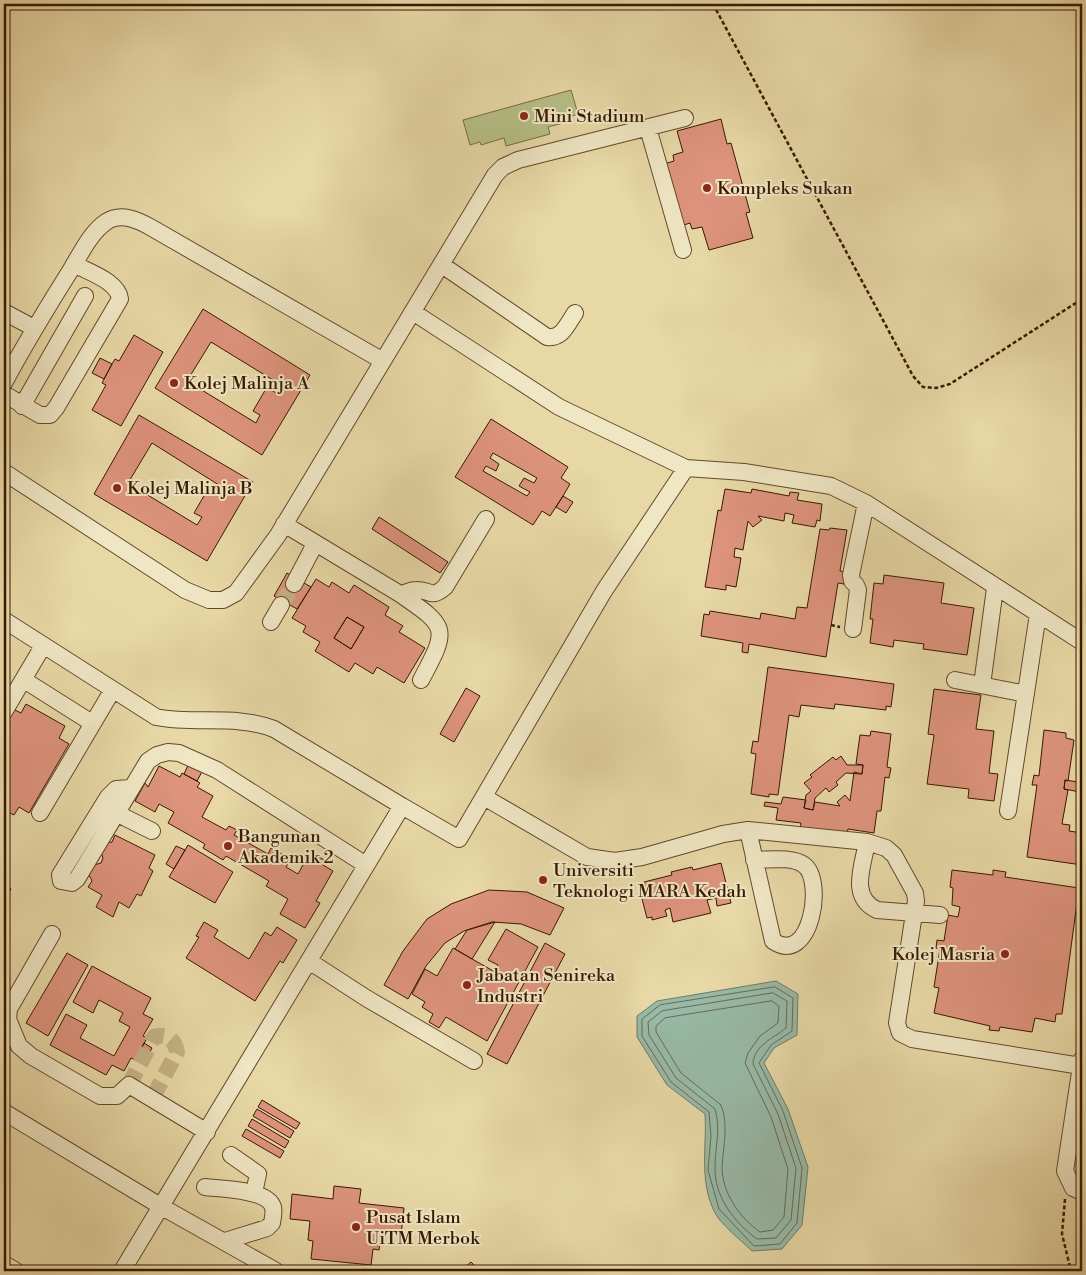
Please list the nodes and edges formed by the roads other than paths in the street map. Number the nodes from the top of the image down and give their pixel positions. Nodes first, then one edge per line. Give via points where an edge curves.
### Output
1 (685, 118) dead end
2 (648, 128) junction
3 (683, 250) dead end
4 (74, 264) junction
5 (442, 266) junction
6 (85, 296) dead end
7 (4, 312) edge
8 (413, 312) junction
9 (575, 313) dead end
10 (34, 328) junction
11 (384, 361) junction
12 (4, 383) edge
13 (4, 394) edge
14 (22, 406) junction
15 (686, 468) junction
16 (4, 472) edge
17 (866, 502) junction
18 (486, 519) dead end
19 (284, 524) junction
20 (314, 544) junction
21 (294, 584) tunnel mouth
22 (995, 588) junction
23 (400, 594) junction
24 (281, 605) tunnel mouth
25 (1038, 614) junction
26 (4, 620) edge
27 (271, 622) dead end
28 (853, 629) dead end
29 (1082, 642) edge
30 (43, 646) junction
31 (24, 680) junction
32 (421, 680) dead end
33 (955, 680) dead end
34 (982, 685) junction
35 (112, 691) junction
36 (1026, 694) junction
37 (4, 712) edge
38 (92, 723) junction
39 (131, 788) junction
40 (484, 797) junction
41 (402, 806) junction
42 (1008, 811) dead end
43 (40, 812) dead end
44 (116, 813) junction
45 (748, 830) junction
46 (152, 831) dead end
47 (867, 842) junction
48 (754, 860) junction
49 (366, 866) junction
50 (915, 913) junction
51 (940, 915) dead end
52 (52, 934) dead end
53 (309, 961) junction
54 (474, 1061) dead end
55 (1082, 1062) edge
56 (4, 1112) edge
57 (207, 1132) junction
58 (231, 1155) dead end
59 (205, 1187) dead end
60 (1076, 1187) edge
61 (254, 1193) junction
62 (162, 1207) junction
63 (225, 1242) junction
64 (4, 1264) edge
65 (16, 1271) edge
66 (122, 1271) edge
67 (276, 1271) edge

1 - 2 street
2 - 3 street
2 - 5 street via 518,160 503,167 495,175
4 - 10 street
4 - 11 street via 90,238 106,222 123,217 138,220
4 - 14 street via 114,286 120,298 50,415 40,415
5 - 8 street
5 - 9 street via 547,338 560,336
6 - 14 street
7 - 10 street
8 - 11 street
8 - 15 street via 559,407
10 - 12 street
11 - 19 street
13 - 14 street
15 - 17 street via 744,472 830,486
15 - 40 street via 604,591
16 - 19 street via 185,590 209,600 223,600 236,593
17 - 22 street
17 - 28 street via 851,575 858,590
18 - 23 street via 445,587 436,594 418,589
19 - 20 street
20 - 21 street
20 - 23 street
22 - 25 street
22 - 34 street
23 - 32 street via 435,619 442,633
24 - 27 street
25 - 29 street
25 - 36 street
26 - 30 street
30 - 31 street
30 - 35 street
31 - 37 street
31 - 38 street
33 - 34 street
34 - 36 street
35 - 38 street
35 - 41 street via 156,717 265,725
36 - 42 street
38 - 43 street
39 - 44 street
39 - 44 street via 116,789 108,797 60,875 61,881 72,883 76,879
39 - 49 street via 148,761 168,752 179,753 217,770
40 - 41 street via 459,838
40 - 45 street via 586,857 615,861 642,858 723,834
41 - 49 street
44 - 46 street
45 - 47 street
45 - 48 street
47 - 50 street via 886,848 894,855 915,893
47 - 50 street via 859,886 861,897 868,906 877,910
48 - 48 street via 773,941 781,946 791,946 808,929 814,888 811,872 802,863
49 - 53 street
50 - 51 street
50 - 55 street via 897,1023 904,1037
52 - 57 street via 9,1009 8,1019 19,1046 100,1096 117,1096 129,1085
53 - 54 street
53 - 57 street
55 - 60 street via 1065,1164
56 - 62 street
57 - 62 street
58 - 61 street via 258,1174
59 - 61 street
61 - 63 street via 273,1207 272,1223 267,1228
62 - 63 street
62 - 66 street
63 - 67 street
64 - 65 street

